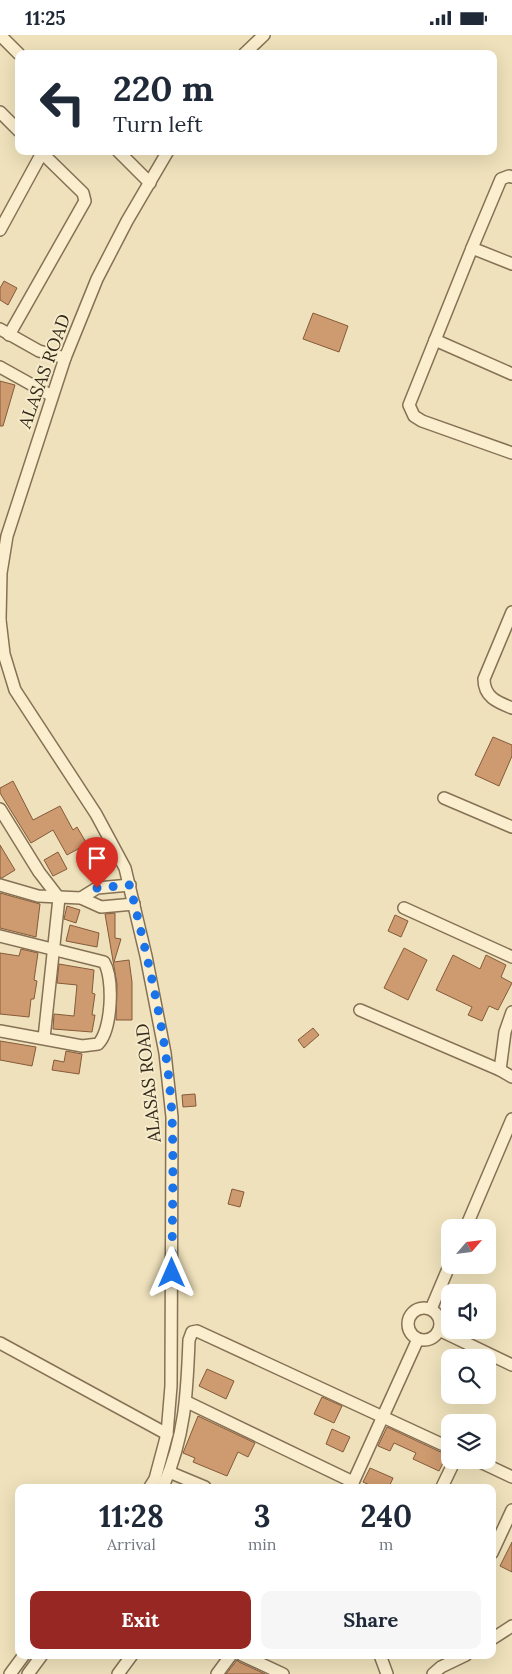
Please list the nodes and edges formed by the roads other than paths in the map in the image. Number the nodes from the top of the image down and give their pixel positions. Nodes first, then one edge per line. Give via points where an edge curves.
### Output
1 (0, 35) edge
2 (264, 35) edge
3 (15, 50) edge
4 (248, 50) edge
5 (0, 112) edge
6 (15, 127) edge
7 (39, 155) edge
8 (44, 155) edge
9 (122, 155) edge
10 (166, 155) edge
11 (512, 177) edge
12 (150, 183) junction
13 (0, 229) edge
14 (472, 248) junction
15 (512, 264) edge
16 (4, 332) edge
17 (435, 340) junction
18 (65, 358) junction
19 (0, 367) edge
20 (512, 374) edge
21 (52, 396) junction
22 (512, 453) edge
23 (512, 615) edge
24 (0, 619) edge
25 (512, 708) edge
26 (444, 798) dead end
27 (0, 809) edge
28 (512, 827) edge
29 (0, 885) edge
30 (130, 885) junction
31 (59, 898) junction
32 (81, 898) junction
33 (134, 904) junction
34 (404, 908) dead end
35 (0, 936) edge
36 (55, 948) junction
37 (512, 957) edge
38 (360, 1010) dead end
39 (512, 1012) edge
40 (0, 1031) edge
41 (44, 1038) junction
42 (500, 1071) junction
43 (512, 1077) edge
44 (512, 1119) edge
45 (469, 1219) edge
46 (446, 1274) edge
47 (431, 1309) junction
48 (439, 1330) junction
49 (418, 1339) junction
50 (0, 1343) edge
51 (512, 1365) edge
52 (187, 1402) junction
53 (382, 1417) junction
54 (167, 1434) junction
55 (441, 1443) edge
56 (451, 1469) edge
57 (495, 1469) edge
58 (169, 1472) junction
59 (512, 1477) edge
60 (152, 1484) edge
61 (163, 1484) edge
62 (198, 1484) edge
63 (350, 1484) edge
64 (352, 1484) edge
65 (443, 1484) edge
66 (512, 1510) edge
67 (496, 1544) edge
68 (512, 1626) edge
69 (496, 1636) edge
70 (21, 1659) edge
71 (39, 1659) edge
72 (129, 1659) edge
73 (228, 1659) edge
74 (254, 1659) edge
75 (381, 1659) edge
76 (444, 1659) edge
77 (459, 1659) edge
78 (437, 1671) edge
79 (10, 1674) edge
80 (28, 1674) edge
81 (118, 1674) edge
82 (217, 1674) edge
83 (284, 1674) edge
84 (387, 1674) edge

1 - 3 street
2 - 4 street
5 - 6 street
7 - 13 street
8 - 16 street via 82,193 85,201
9 - 12 street
10 - 12 street, ALASAS ROAD
11 - 14 street via 502,179
12 - 18 street, ALASAS ROAD via 97,279
14 - 15 street
14 - 17 street
16 - 18 street via 39,351
17 - 20 street
17 - 22 street via 409,405 414,416
18 - 21 street, ALASAS ROAD
19 - 21 street
21 - 24 street, ALASAS ROAD via 7,535 1,573
23 - 25 street via 484,679 490,697
24 - 30 street, ALASAS ROAD via 4,654 15,690 110,837
26 - 28 street
27 - 31 street
29 - 31 street
30 - 32 street via 97,888
30 - 33 street, ALASAS ROAD
31 - 32 street
31 - 36 street
32 - 33 street via 101,907
33 - 54 street, ALASAS ROAD via 164,1043 172,1117 171,1386
34 - 37 street
35 - 36 street
36 - 41 street
36 - 41 street via 104,962 109,976 108,1026 98,1044 82,1046
38 - 42 street
39 - 42 street via 505,1032
40 - 41 street
42 - 43 street
44 - 45 street
46 - 47 street
47 - 48 street via 437,1314
47 - 49 street via 423,1307 411,1314 408,1328
48 - 49 street via 430,1339
48 - 51 street
49 - 53 street
50 - 54 street
52 - 53 street via 189,1340 192,1332 197,1331
52 - 58 street
52 - 63 street
53 - 55 street
53 - 64 street
54 - 60 street, ALASAS ROAD
56 - 65 street
57 - 59 street
58 - 61 street
58 - 62 street
66 - 67 street
68 - 69 street
70 - 79 street
71 - 80 street
72 - 81 street
73 - 82 street
74 - 83 street
75 - 84 street
76 - 78 street
77 - 78 street

